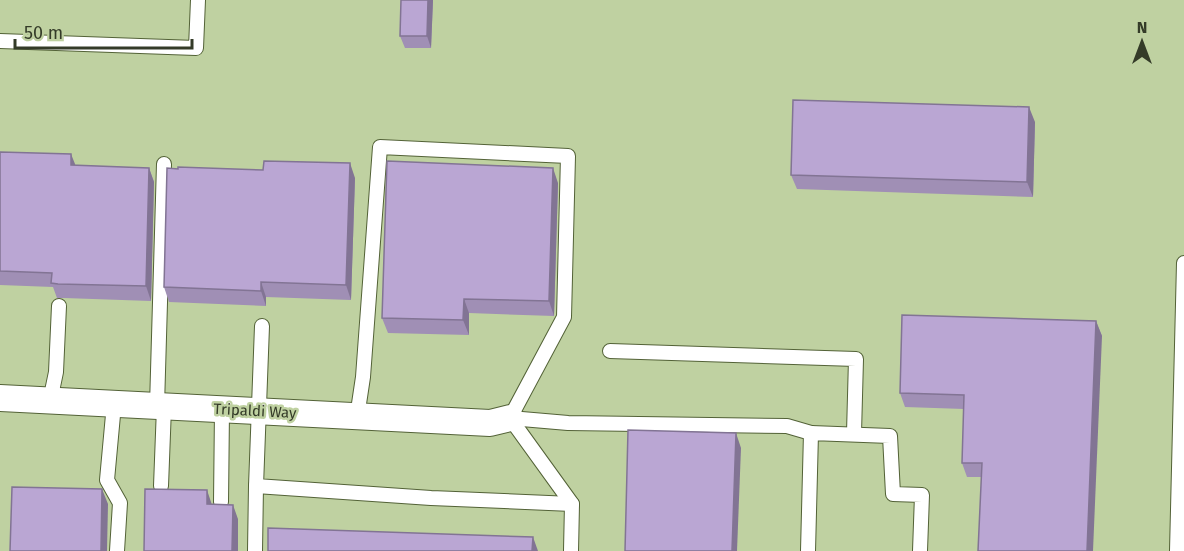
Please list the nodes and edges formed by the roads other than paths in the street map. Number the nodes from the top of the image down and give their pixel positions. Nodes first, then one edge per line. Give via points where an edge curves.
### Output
1 (198, 0) edge
2 (0, 41) edge
3 (164, 164) dead end
4 (1184, 263) edge
5 (58, 306) dead end
6 (262, 326) dead end
7 (610, 351) dead end
8 (0, 398) edge
9 (50, 401) junction
10 (114, 404) junction
11 (161, 407) junction
12 (222, 410) junction
13 (259, 412) junction
14 (357, 417) junction
15 (510, 418) junction
16 (811, 433) junction
17 (854, 434) junction
18 (161, 486) dead end
19 (256, 486) junction
20 (221, 502) edge
21 (572, 504) junction
22 (117, 551) edge
23 (255, 551) edge
24 (571, 551) edge
25 (808, 551) edge
26 (920, 551) edge
27 (1177, 551) edge

1 - 2 lane via 196,48
3 - 11 lane
4 - 27 lane
5 - 9 lane via 56,372
6 - 13 lane
7 - 17 lane via 856,359
8 - 9 street, Tripaldi Way
9 - 10 street, Tripaldi Way
10 - 11 street, Tripaldi Way
10 - 22 lane via 107,480 120,503
11 - 12 street, Tripaldi Way
11 - 18 lane
12 - 13 street, Tripaldi Way
12 - 20 lane
13 - 14 street, Tripaldi Way
13 - 19 lane
14 - 15 street, Tripaldi Way via 490,423
14 - 15 lane via 380,147 568,156 564,317
15 - 16 lane via 568,423 787,426
15 - 21 lane
16 - 17 lane
16 - 25 lane
17 - 26 lane via 890,436 893,494 922,495
19 - 21 lane
19 - 23 lane
21 - 24 lane

